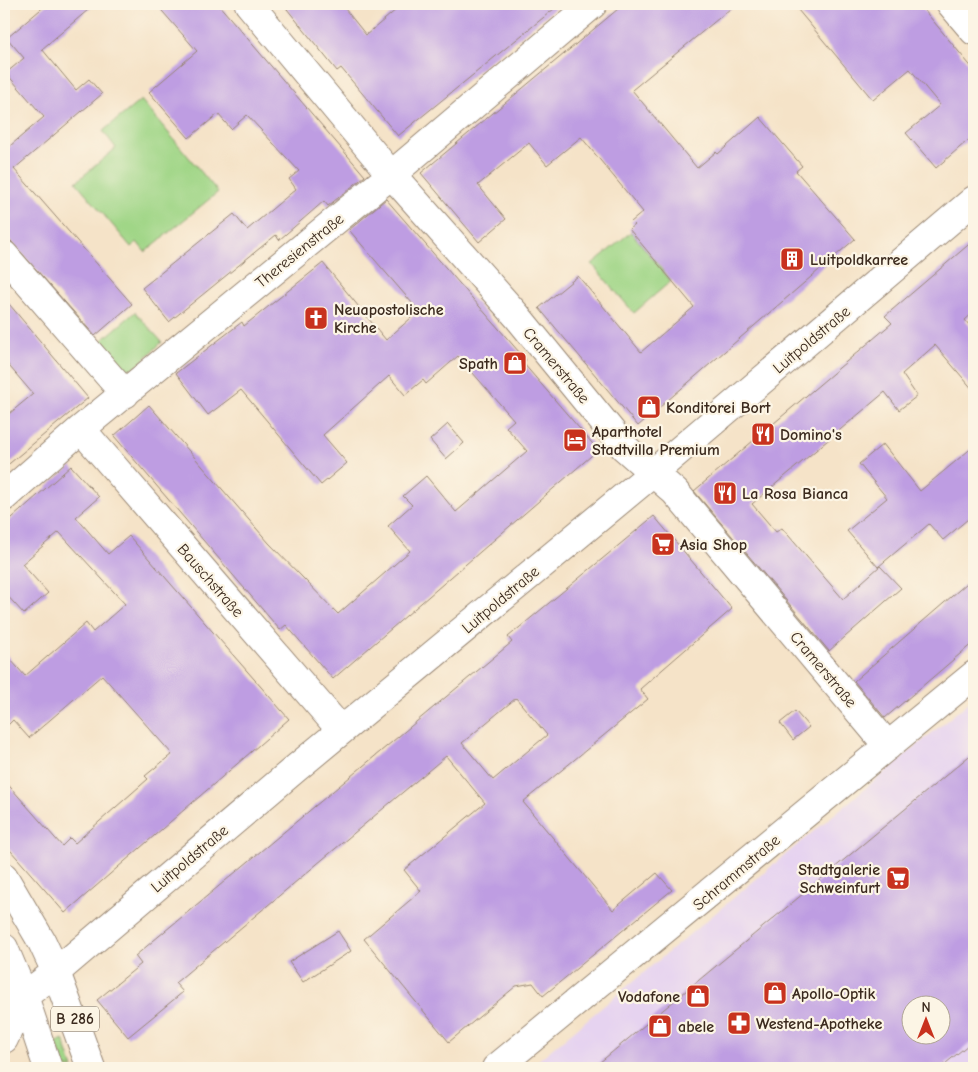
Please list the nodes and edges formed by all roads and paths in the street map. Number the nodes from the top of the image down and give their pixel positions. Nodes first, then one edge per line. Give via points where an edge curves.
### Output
1 (249, 4) edge
2 (593, 4) edge
3 (951, 4) edge
4 (974, 31) edge
5 (391, 175) junction
6 (974, 200) edge
7 (4, 255) edge
8 (125, 394) junction
9 (81, 429) junction
10 (654, 472) junction
11 (4, 497) edge
12 (974, 675) edge
13 (341, 730) junction
14 (888, 746) junction
15 (4, 877) edge
16 (4, 948) edge
17 (56, 972) junction
18 (14, 1002) edge
19 (4, 1039) edge
20 (48, 1068) edge
21 (91, 1068) edge
22 (496, 1068) edge

1 - 5 street, Cramerstraße
2 - 5 street, Theresienstraße
3 - 4 street
5 - 8 street, Theresienstraße
5 - 10 street, Cramerstraße via 516,316 624,447
6 - 10 street, Luitpoldstraße
7 - 8 street
8 - 9 street, Theresienstraße
9 - 11 street, Theresienstraße
9 - 13 street, Bauschstraße
10 - 13 street, Luitpoldstraße
10 - 14 street, Cramerstraße via 675,492
12 - 14 street, Schrammstraße
13 - 17 street, Luitpoldstraße
14 - 22 street, Schrammstraße
15 - 17 street, B 286
16 - 18 street, B 286
17 - 18 street, Luitpoldstraße
17 - 21 street, B 286
18 - 19 street, Luitpoldstraße
18 - 20 street, B 286

